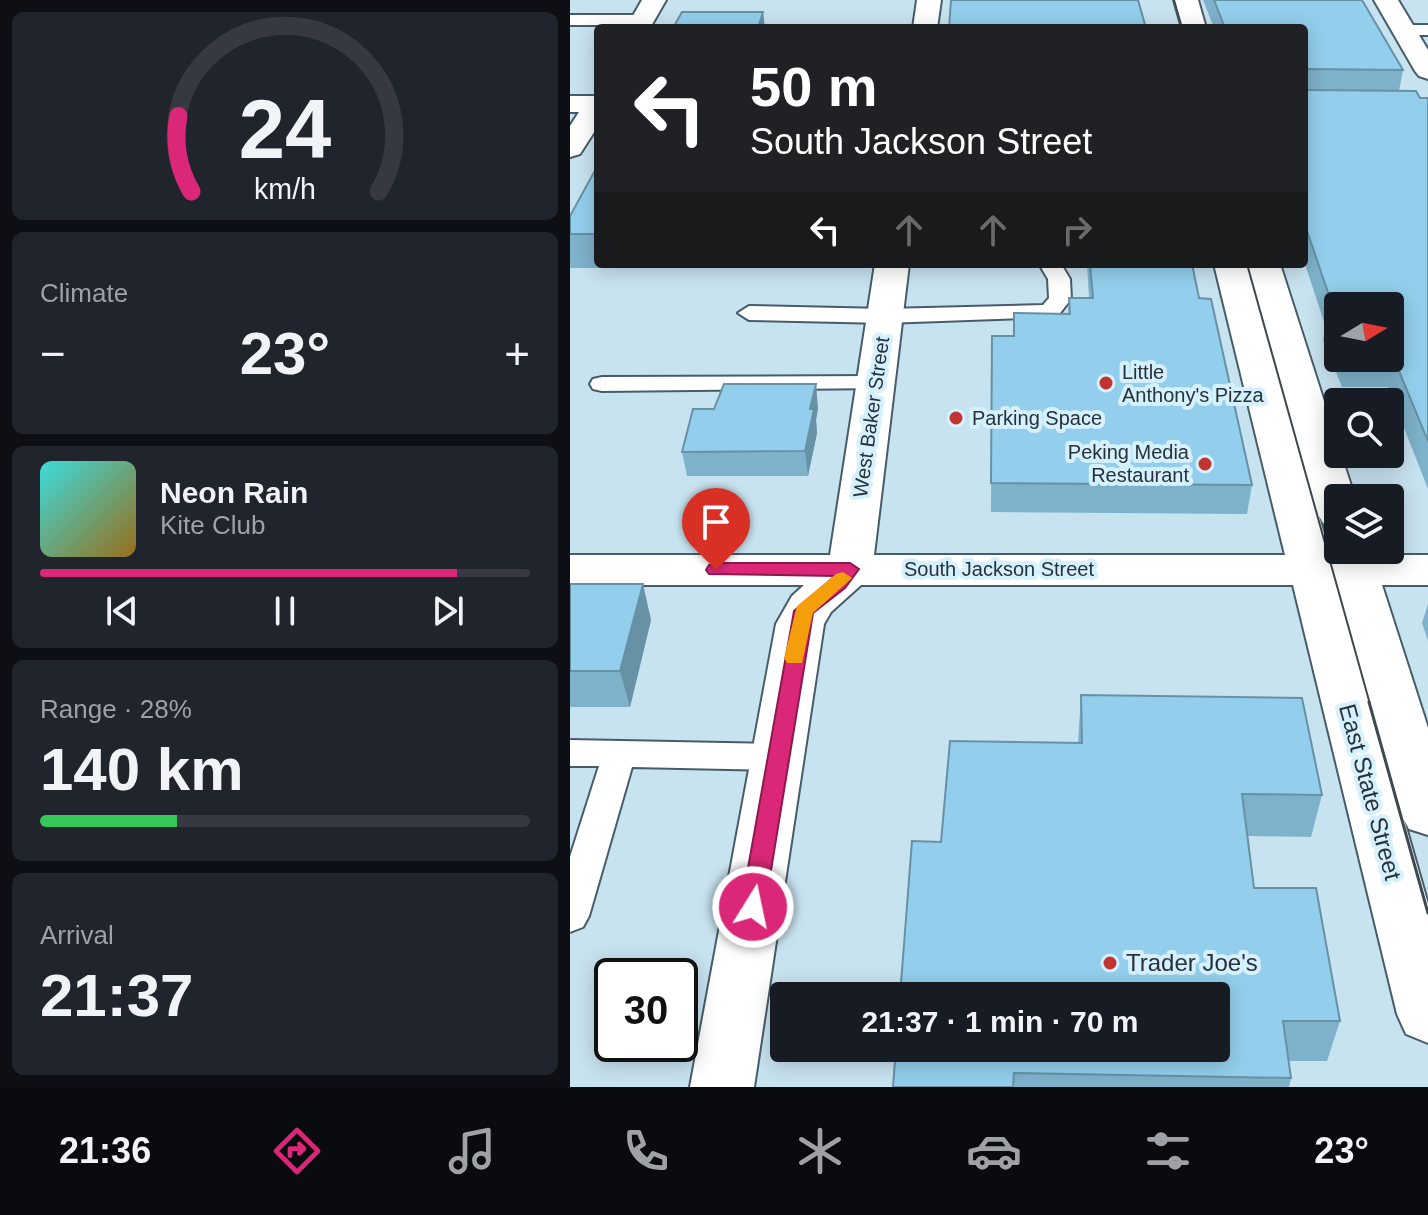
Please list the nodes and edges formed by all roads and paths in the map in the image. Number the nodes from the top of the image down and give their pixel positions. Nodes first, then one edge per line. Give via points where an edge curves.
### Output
1 (929, 0) edge
2 (1163, 0) edge
3 (1186, 0) edge
4 (1386, 0) edge
5 (645, 16) edge
6 (570, 20) edge
7 (926, 24) edge
8 (1170, 24) edge
9 (1193, 24) edge
10 (1416, 30) edge
11 (1428, 71) edge
12 (570, 104) edge
13 (594, 104) edge
14 (594, 110) edge
15 (570, 148) edge
16 (891, 268) edge
17 (1052, 268) edge
18 (1232, 268) edge
19 (1264, 268) edge
20 (749, 313) dead end
21 (885, 316) junction
22 (876, 383) junction
23 (602, 384) dead end
24 (1329, 484) edge
25 (1324, 524) edge
26 (1324, 563) edge
27 (1338, 564) edge
28 (1338, 564) edge
29 (1351, 564) edge
30 (850, 569) junction
31 (570, 570) edge
32 (1428, 570) edge
33 (570, 753) edge
34 (619, 754) junction
35 (779, 757) junction
36 (1428, 813) edge
37 (570, 916) edge
38 (1428, 1014) edge
39 (722, 1087) edge

1 - 7 street
2 - 8 street
3 - 9 street
4 - 10 street
5 - 6 lane
10 - 11 street
12 - 13 street
14 - 15 street
16 - 21 street, West Baker Street
17 - 21 lane via 1060,299 1049,312
18 - 25 street
19 - 24 street
20 - 21 lane
21 - 22 street, West Baker Street
22 - 23 lane
22 - 30 street, West Baker Street
26 - 30 street, South Jackson Street
27 - 36 street
28 - 38 street, East State Street
29 - 32 street, South Jackson Street
30 - 31 street, South Jackson Street
30 - 35 street via 804,611
33 - 34 lane
34 - 35 lane
34 - 37 lane
35 - 39 street

